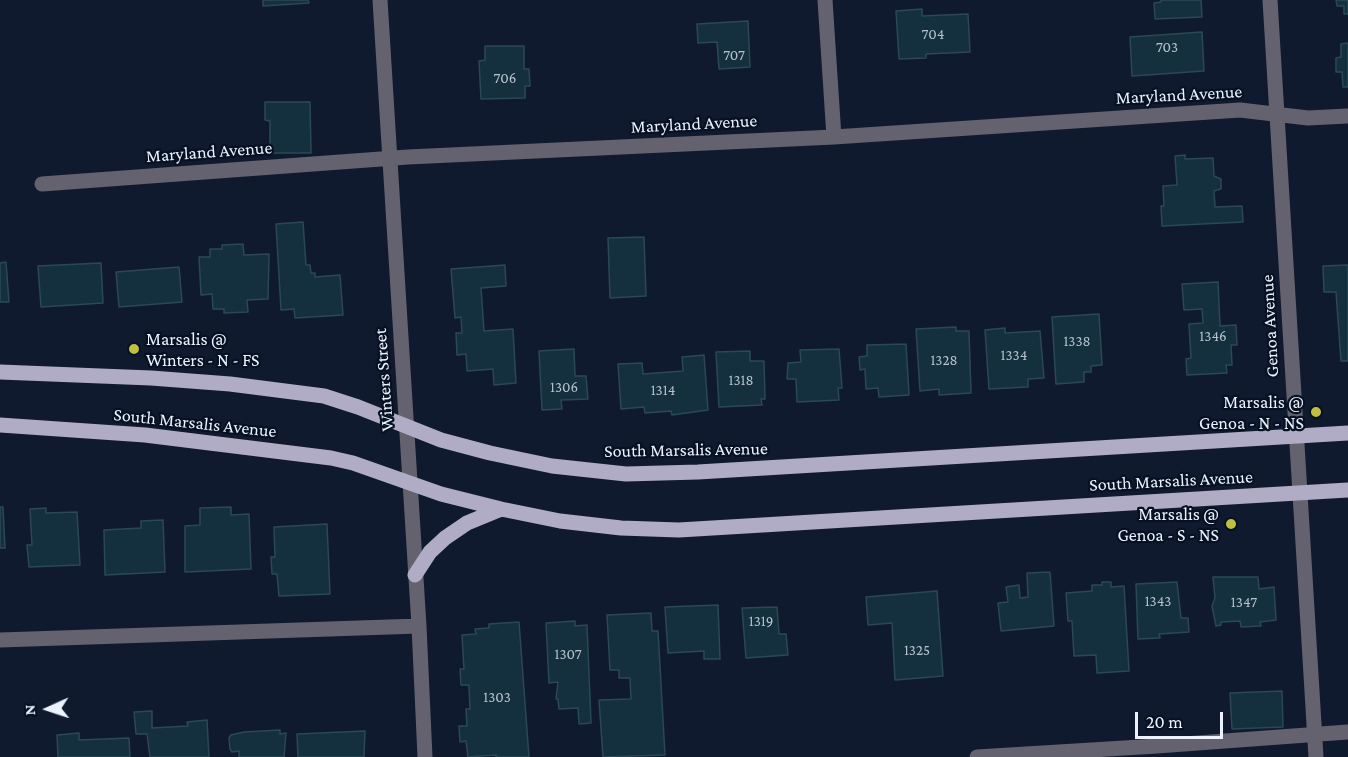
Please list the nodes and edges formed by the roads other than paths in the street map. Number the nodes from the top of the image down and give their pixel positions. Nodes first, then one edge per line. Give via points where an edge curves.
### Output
1 (380, 0) edge
2 (825, 0) edge
3 (1270, 0) edge
4 (1277, 114) junction
5 (1348, 116) edge
6 (834, 137) junction
7 (390, 158) junction
8 (42, 184) dead end
9 (0, 372) edge
10 (0, 425) edge
11 (406, 426) junction
12 (1348, 433) edge
13 (1296, 437) junction
14 (410, 484) junction
15 (1348, 490) edge
16 (1300, 493) junction
17 (501, 509) junction
18 (416, 575) junction
19 (418, 626) junction
20 (0, 640) edge
21 (1348, 732) edge
22 (1314, 734) junction
23 (425, 757) edge
24 (977, 757) edge
25 (1316, 757) edge

1 - 7 street, Winters Street
2 - 6 street
3 - 4 street, Genoa Avenue
4 - 5 street, Maryland Avenue via 1308,118
4 - 6 street, Maryland Avenue via 1240,110
4 - 13 street, Genoa Avenue
6 - 7 street, Maryland Avenue
7 - 8 street, Maryland Avenue
7 - 11 street, Winters Street
9 - 11 main road, South Marsalis Avenue via 151,378 324,396
10 - 14 main road, South Marsalis Avenue via 145,435 331,459
11 - 13 main road, South Marsalis Avenue via 441,440 500,455 552,466 626,474
11 - 14 street, Winters Street
12 - 13 main road, South Marsalis Avenue
13 - 16 street, Genoa Avenue
14 - 17 main road, South Marsalis Avenue
14 - 18 street, Winters Street
15 - 16 main road, South Marsalis Avenue
16 - 17 main road, South Marsalis Avenue via 679,530 621,528
16 - 22 street, Genoa Avenue
17 - 18 main road via 466,523 445,538 430,552
18 - 19 street, Winters Street
19 - 20 street
19 - 23 street, Winters Street
21 - 22 street
22 - 24 street
22 - 25 street, Genoa Avenue

